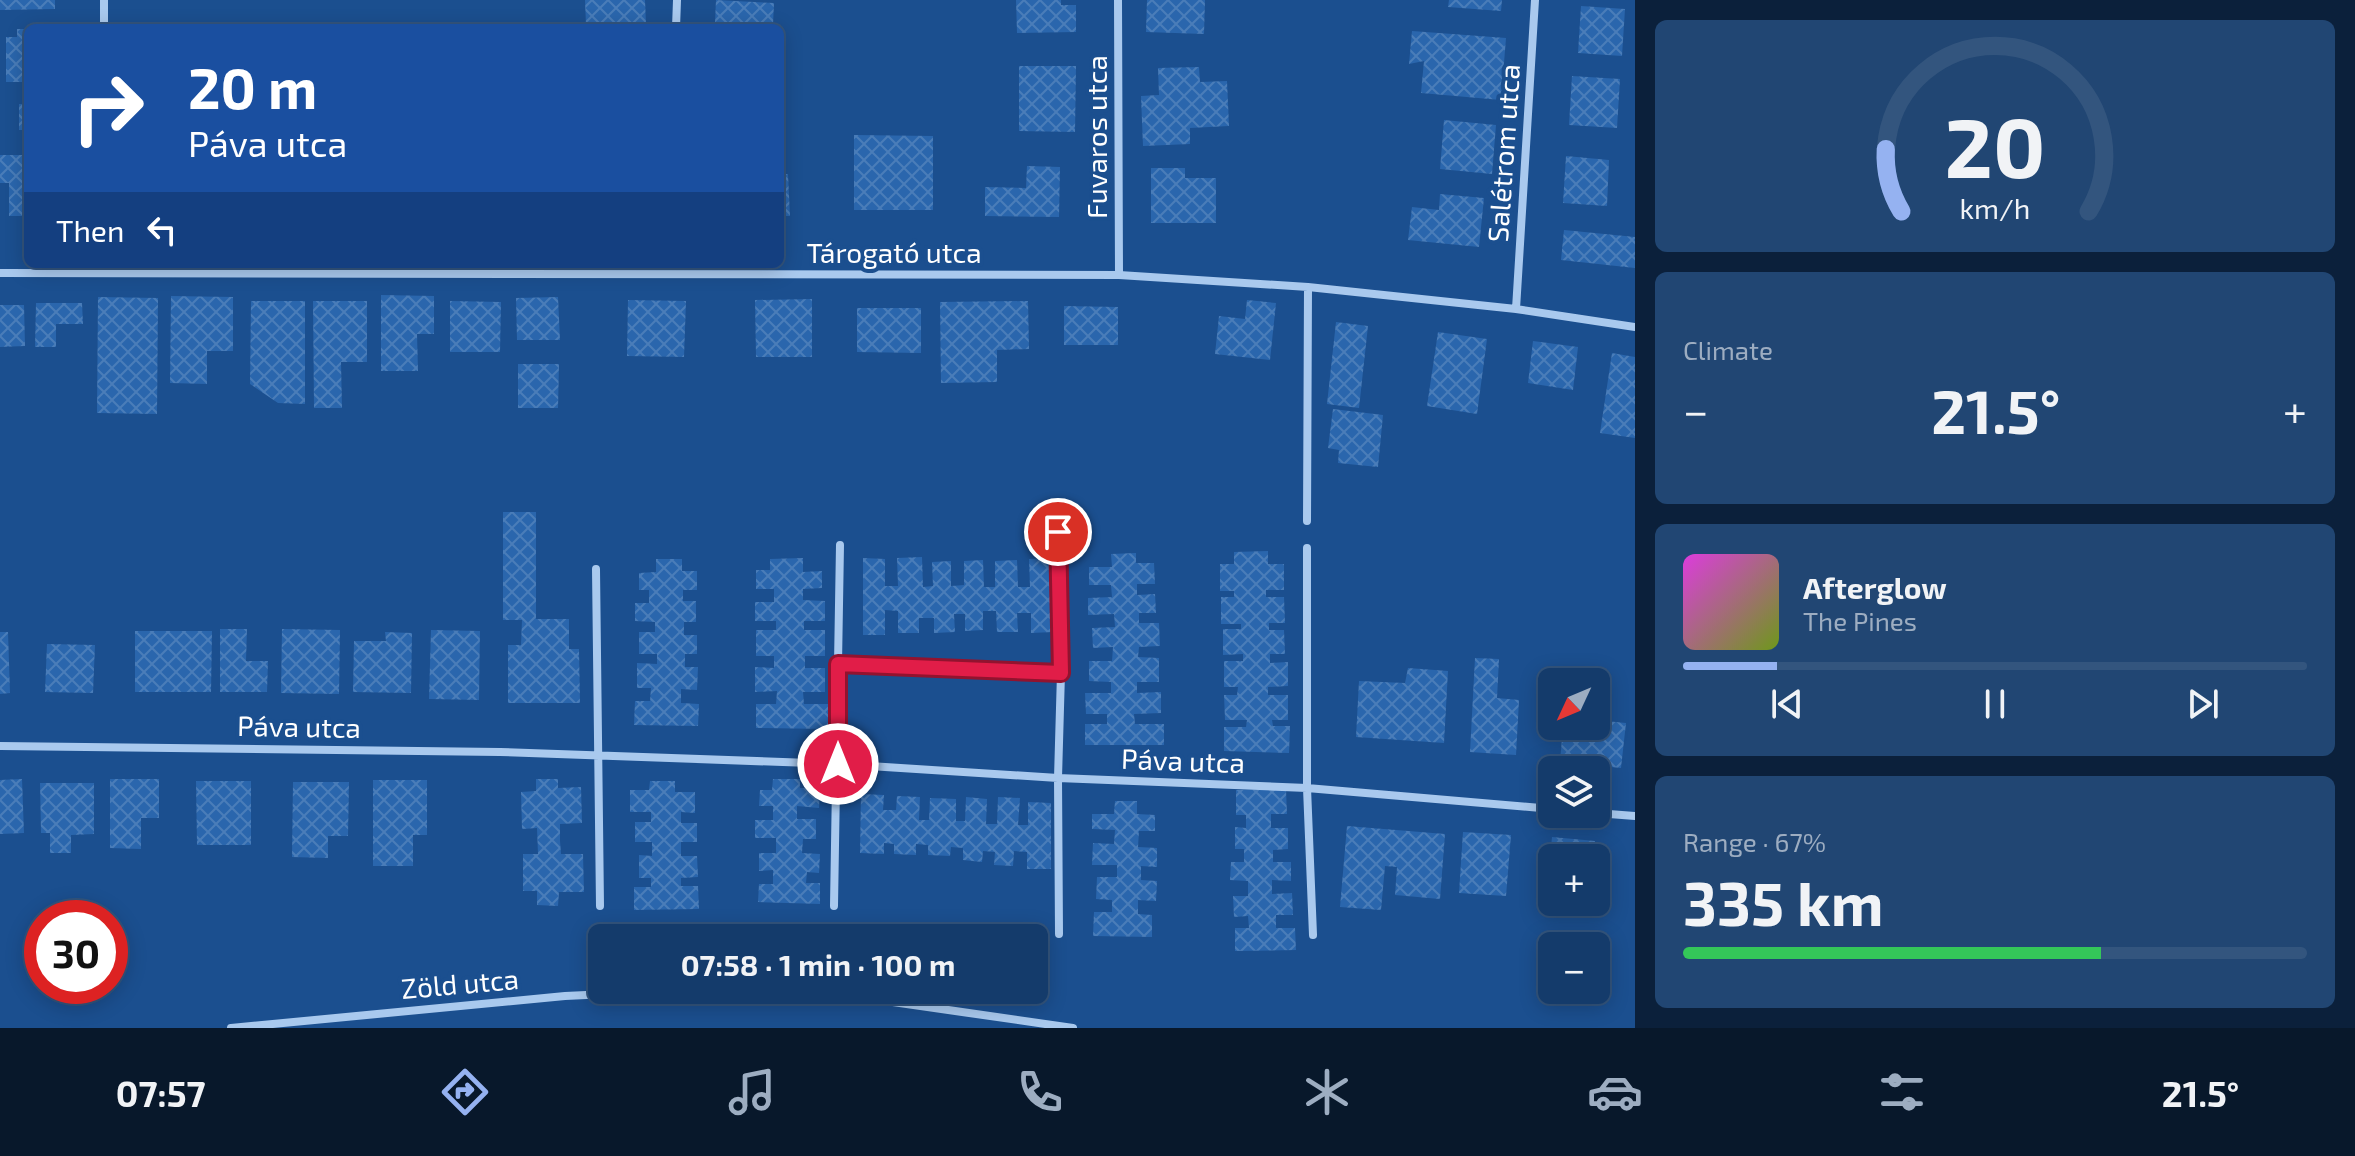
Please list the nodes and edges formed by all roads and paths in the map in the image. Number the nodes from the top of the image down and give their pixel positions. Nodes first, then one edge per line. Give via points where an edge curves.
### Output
1 (104, 0) edge
2 (677, 0) edge
3 (1118, 0) edge
4 (1535, 0) edge
5 (104, 24) edge
6 (676, 24) edge
7 (108, 268) edge
8 (669, 268) edge
9 (0, 273) edge
10 (1119, 275) junction
11 (668, 276) junction
12 (1308, 287) junction
13 (1516, 309) junction
14 (1635, 327) edge
15 (1307, 521) dead end
16 (1058, 532) dead end
17 (840, 545) dead end
18 (1307, 548) dead end
19 (596, 569) dead end
20 (838, 664) junction
21 (1061, 673) junction
22 (0, 746) edge
23 (598, 755) junction
24 (838, 764) junction
25 (1058, 778) junction
26 (1307, 788) junction
27 (1538, 808) edge
28 (1610, 814) edge
29 (1635, 816) edge
30 (600, 906) dead end
31 (834, 906) dead end
32 (1059, 934) dead end
33 (1313, 935) dead end
34 (588, 995) edge
35 (906, 1004) edge
36 (231, 1028) edge
37 (1071, 1028) edge

1 - 5 street
2 - 6 street
3 - 10 street, Fuvaros utca
4 - 13 street, Salétrom utca
7 - 9 street, Tárogató utca
7 - 11 street, Tárogató utca
8 - 11 street
10 - 11 street, Tárogató utca
10 - 12 street, Tárogató utca
12 - 13 street, Tárogató utca
12 - 15 street
13 - 14 street, Tárogató utca
16 - 21 street
17 - 20 street
18 - 26 street
19 - 23 street
20 - 21 street
20 - 24 street
21 - 25 street
22 - 23 street, Páva utca
23 - 24 street, Páva utca
23 - 30 street
24 - 25 street, Páva utca
24 - 31 street
25 - 26 street, Páva utca
25 - 32 street
26 - 27 street, Páva utca
26 - 33 street
28 - 29 street
34 - 36 street, Zöld utca
35 - 37 street

